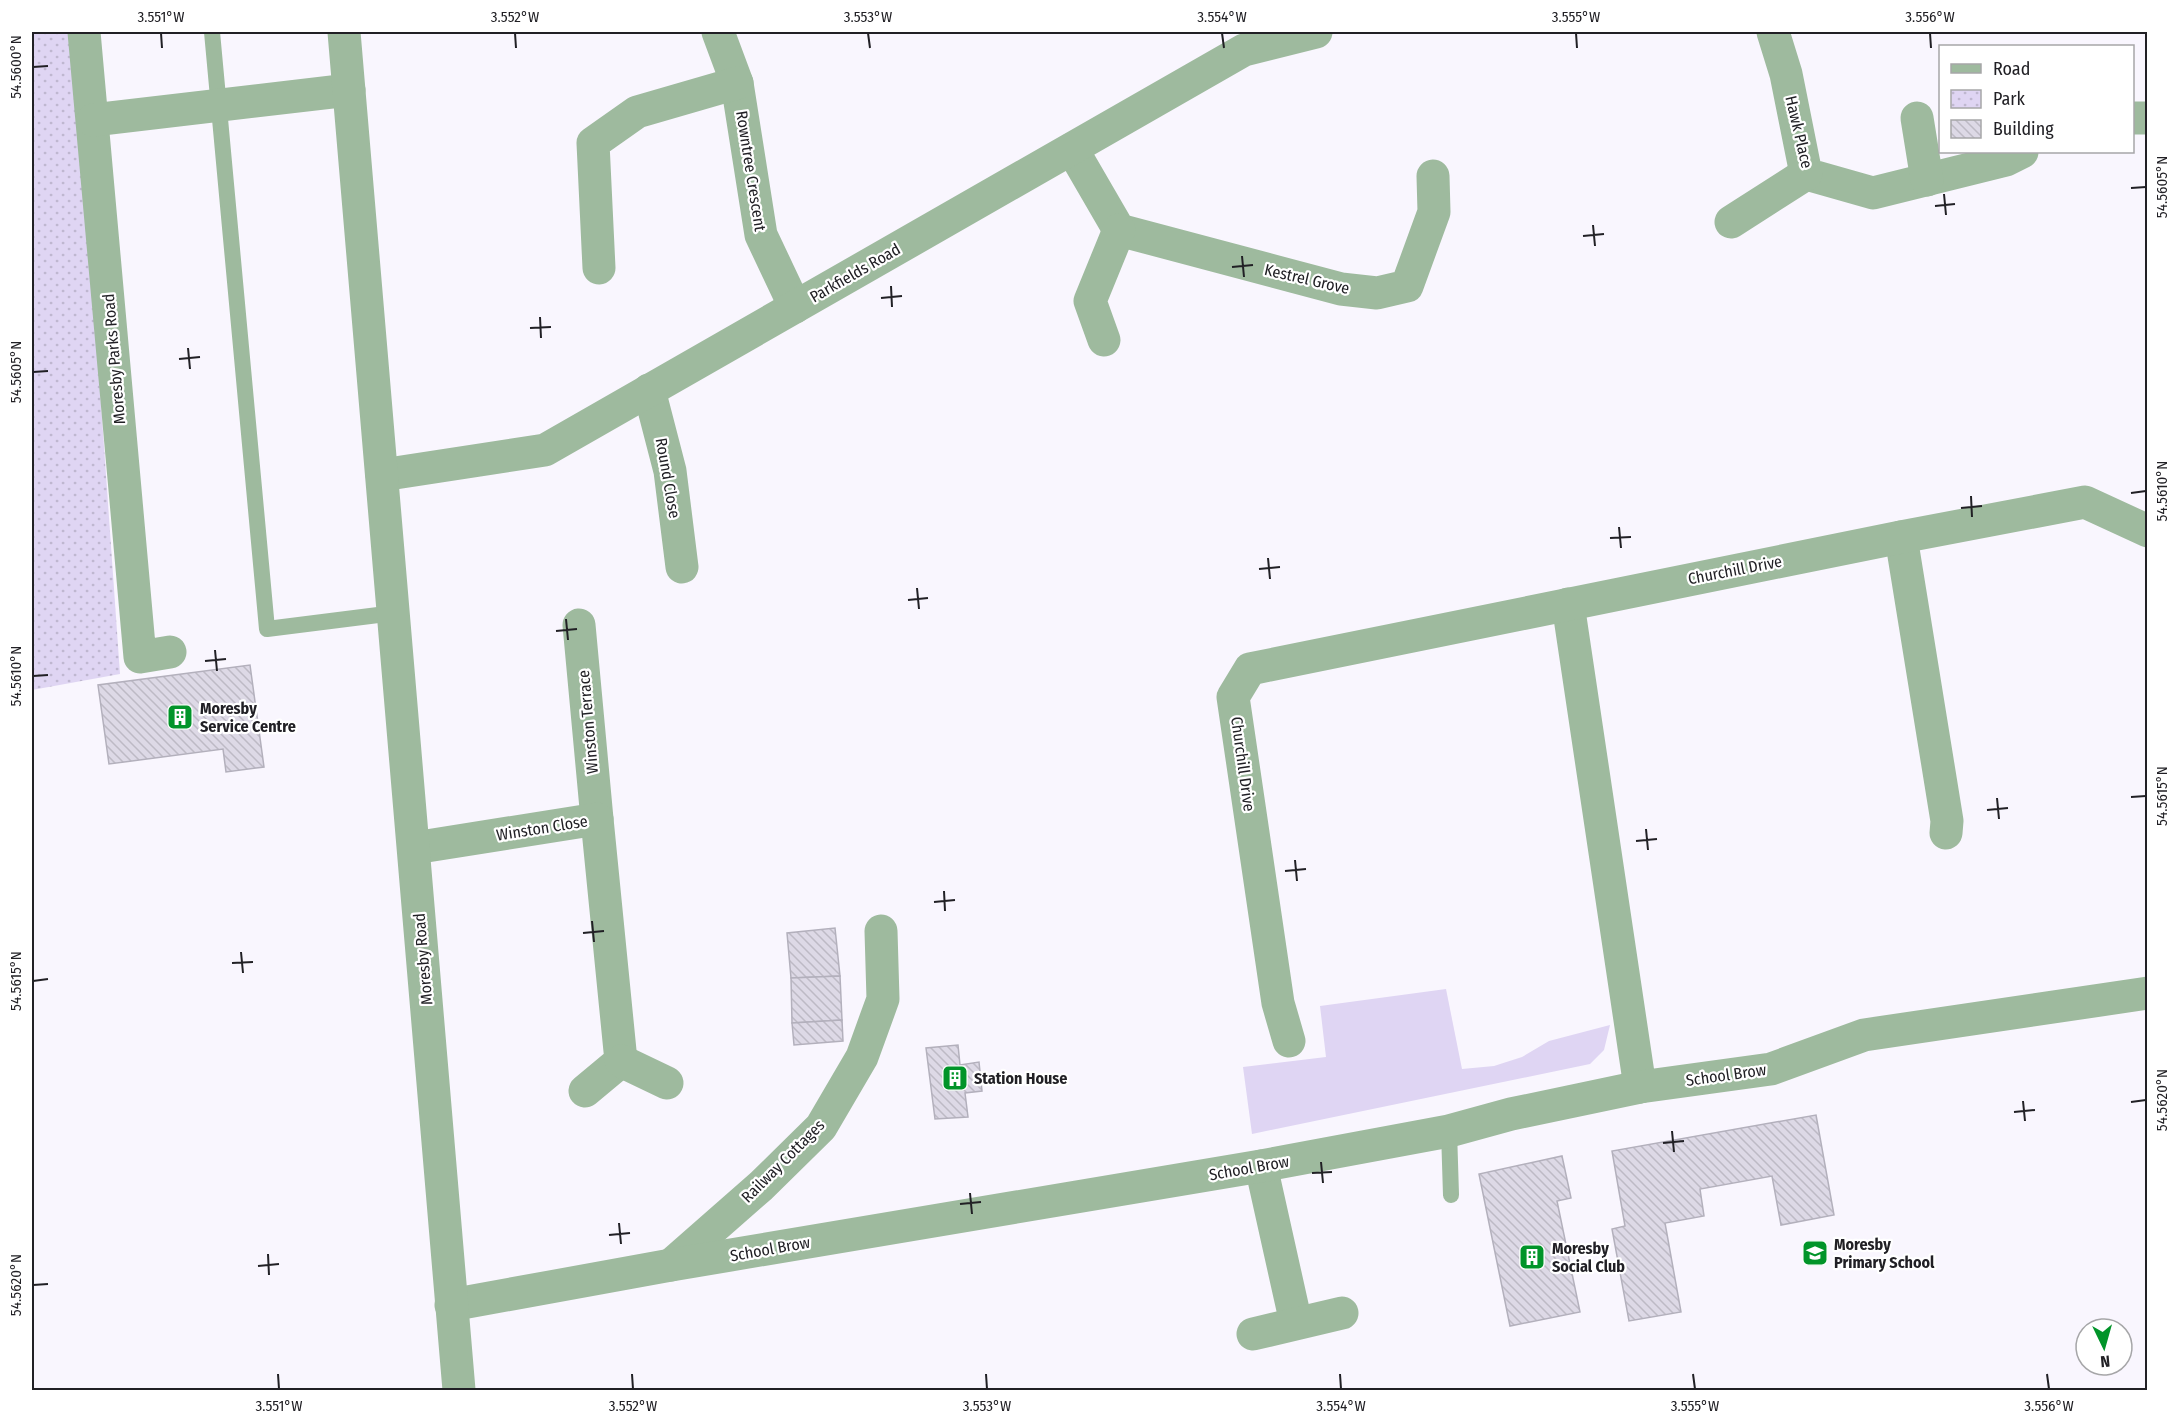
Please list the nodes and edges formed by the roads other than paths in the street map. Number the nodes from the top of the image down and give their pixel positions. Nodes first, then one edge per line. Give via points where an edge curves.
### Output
1 (84, 32) edge
2 (212, 32) edge
3 (344, 32) edge
4 (718, 32) edge
5 (1316, 32) edge
6 (1773, 32) edge
7 (1240, 41) edge
8 (737, 83) junction
9 (350, 90) junction
10 (219, 106) junction
11 (1917, 118) dead end
12 (93, 120) junction
13 (1072, 149) junction
14 (2014, 156) edge
15 (1806, 174) junction
16 (1433, 176) dead end
17 (1927, 180) junction
18 (1731, 222) dead end
19 (1119, 230) junction
20 (599, 268) dead end
21 (795, 307) junction
22 (1104, 340) dead end
23 (649, 390) junction
24 (382, 475) junction
25 (2148, 531) edge
26 (1901, 537) junction
27 (682, 567) dead end
28 (1568, 604) junction
29 (394, 613) junction
30 (579, 625) dead end
31 (170, 652) dead end
32 (597, 819) junction
33 (1946, 833) dead end
34 (414, 848) junction
35 (881, 931) dead end
36 (2148, 993) edge
37 (1289, 1041) dead end
38 (621, 1061) junction
39 (667, 1083) dead end
40 (1640, 1087) junction
41 (585, 1091) dead end
42 (1449, 1131) junction
43 (1261, 1166) junction
44 (1451, 1195) dead end
45 (671, 1265) junction
46 (451, 1305) junction
47 (1342, 1313) dead end
48 (1296, 1323) junction
49 (1253, 1334) dead end
50 (459, 1390) edge

1 - 12 street, Moresby Parks Road
2 - 10 lane
3 - 9 street
4 - 8 street, Rowntree Crescent
5 - 7 street, Parkfields Road
6 - 15 street, Hawk Place via 1786,74
7 - 13 street, Parkfields Road
8 - 20 street via 637,112 593,143
8 - 21 street, Rowntree Crescent via 761,235
9 - 10 street
9 - 24 street
10 - 12 street
10 - 29 lane via 267,628
11 - 17 street
12 - 31 street, Moresby Parks Road via 140,657
13 - 19 street
13 - 21 street, Parkfields Road
14 - 17 street, Hawk Place
15 - 17 street, Hawk Place via 1873,193
15 - 18 street
16 - 19 street, Kestrel Grove via 1434,212 1407,286 1377,293 1341,289
19 - 22 street via 1090,301
21 - 23 street, Parkfields Road
23 - 24 street, Parkfields Road via 545,450
23 - 27 street, Round Close via 670,471
24 - 29 street
25 - 26 street, Churchill Drive via 2085,502
26 - 28 street, Churchill Drive
26 - 33 street
28 - 37 street, Churchill Drive via 1250,669 1233,697 1278,1003
28 - 40 street
29 - 34 street, Moresby Road
30 - 32 street, Winston Terrace
32 - 34 street, Winston Close
32 - 38 street, Winston Close
34 - 46 street, Moresby Road
35 - 45 street, Railway Cottages via 883,999 862,1057 821,1127
36 - 40 street, School Brow via 1864,1035 1771,1069
38 - 39 street
38 - 41 street
40 - 42 street, School Brow
42 - 43 street, School Brow
42 - 44 lane
43 - 45 street, School Brow
43 - 48 street
45 - 46 street, School Brow
46 - 50 street, Moresby Road
47 - 48 street
48 - 49 street

